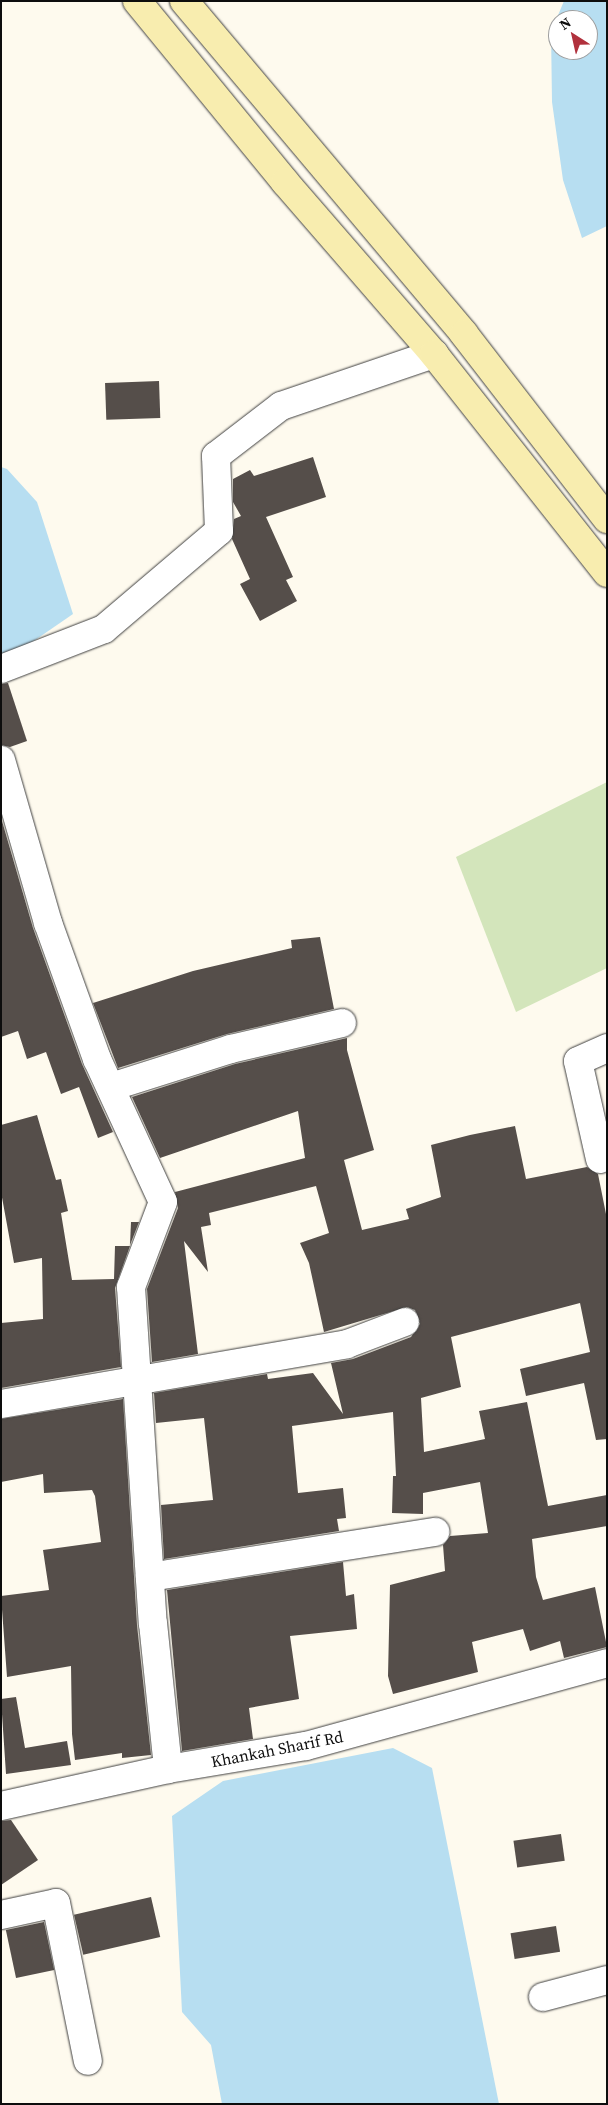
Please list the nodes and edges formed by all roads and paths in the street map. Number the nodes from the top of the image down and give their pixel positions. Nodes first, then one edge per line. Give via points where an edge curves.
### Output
1 (137, 1) edge
2 (184, 1) edge
3 (434, 354) junction
4 (607, 519) edge
5 (607, 574) edge
6 (1, 669) edge
7 (3, 773) edge
8 (342, 1023) dead end
9 (607, 1048) edge
10 (111, 1087) junction
11 (600, 1159) dead end
12 (405, 1322) dead end
13 (136, 1381) junction
14 (1, 1404) edge
15 (435, 1532) dead end
16 (150, 1577) junction
17 (607, 1663) edge
18 (168, 1769) junction
19 (1, 1806) edge
20 (1, 1915) edge
21 (607, 1980) edge
22 (543, 1998) dead end
23 (88, 2061) dead end

1 - 3 main road via 286,182
2 - 4 main road via 464,334
3 - 5 main road
3 - 6 street via 281,406 216,456 219,531 104,629
7 - 10 street via 48,923
8 - 10 street via 231,1049
9 - 11 street via 578,1061
10 - 13 street via 163,1202 131,1287
12 - 13 street via 348,1344
13 - 14 street
13 - 16 street
15 - 16 street
16 - 18 street
17 - 18 street, Khankah Sharif Rd via 306,1746
18 - 19 street, Khankah Sharif Rd
20 - 23 street via 56,1903
21 - 22 street

